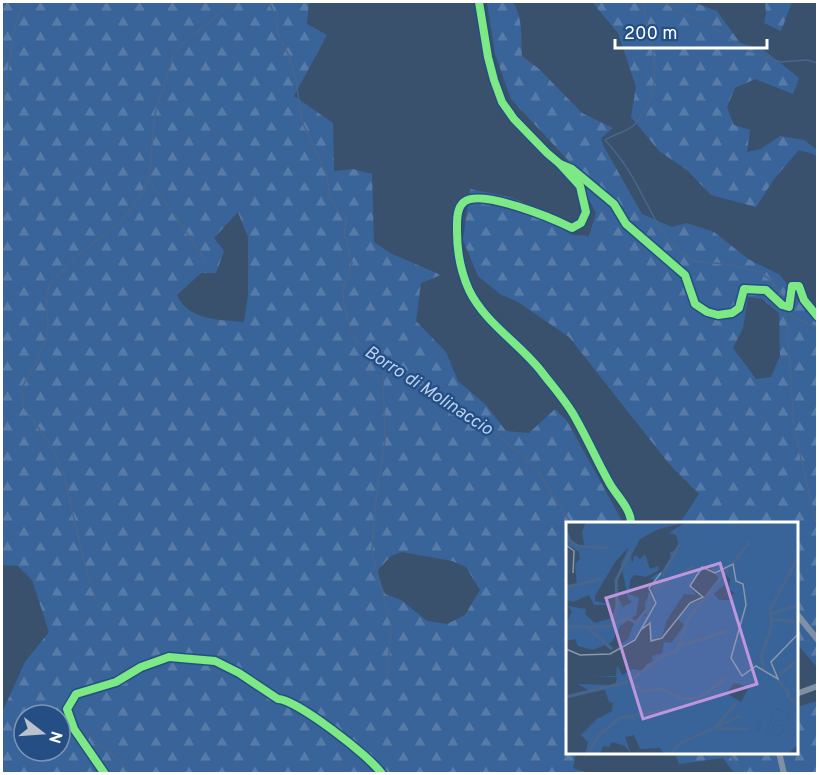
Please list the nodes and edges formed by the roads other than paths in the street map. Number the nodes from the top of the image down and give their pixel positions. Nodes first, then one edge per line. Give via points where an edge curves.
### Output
1 (479, 2) edge
2 (560, 164) junction
3 (818, 317) edge
4 (631, 522) edge
5 (798, 615) edge
6 (818, 640) edge
7 (818, 686) edge
8 (798, 693) edge
9 (779, 754) edge
10 (105, 774) edge
11 (382, 774) edge
12 (783, 774) edge

1 - 2 street via 488,57 502,102
2 - 3 street via 572,169 614,204 626,224 685,275 695,304 707,312 732,313 739,308 744,289 766,290 789,307 792,286 799,286 804,300
2 - 4 street via 580,186 586,212 581,222 572,228 538,212 501,202 466,201 458,216 460,262 481,308 540,369 567,404 631,515
5 - 6 street
7 - 8 street
9 - 12 street
10 - 11 street via 74,729 67,709 70,703 76,694 116,682 169,657 204,659 225,666 342,736 376,764

